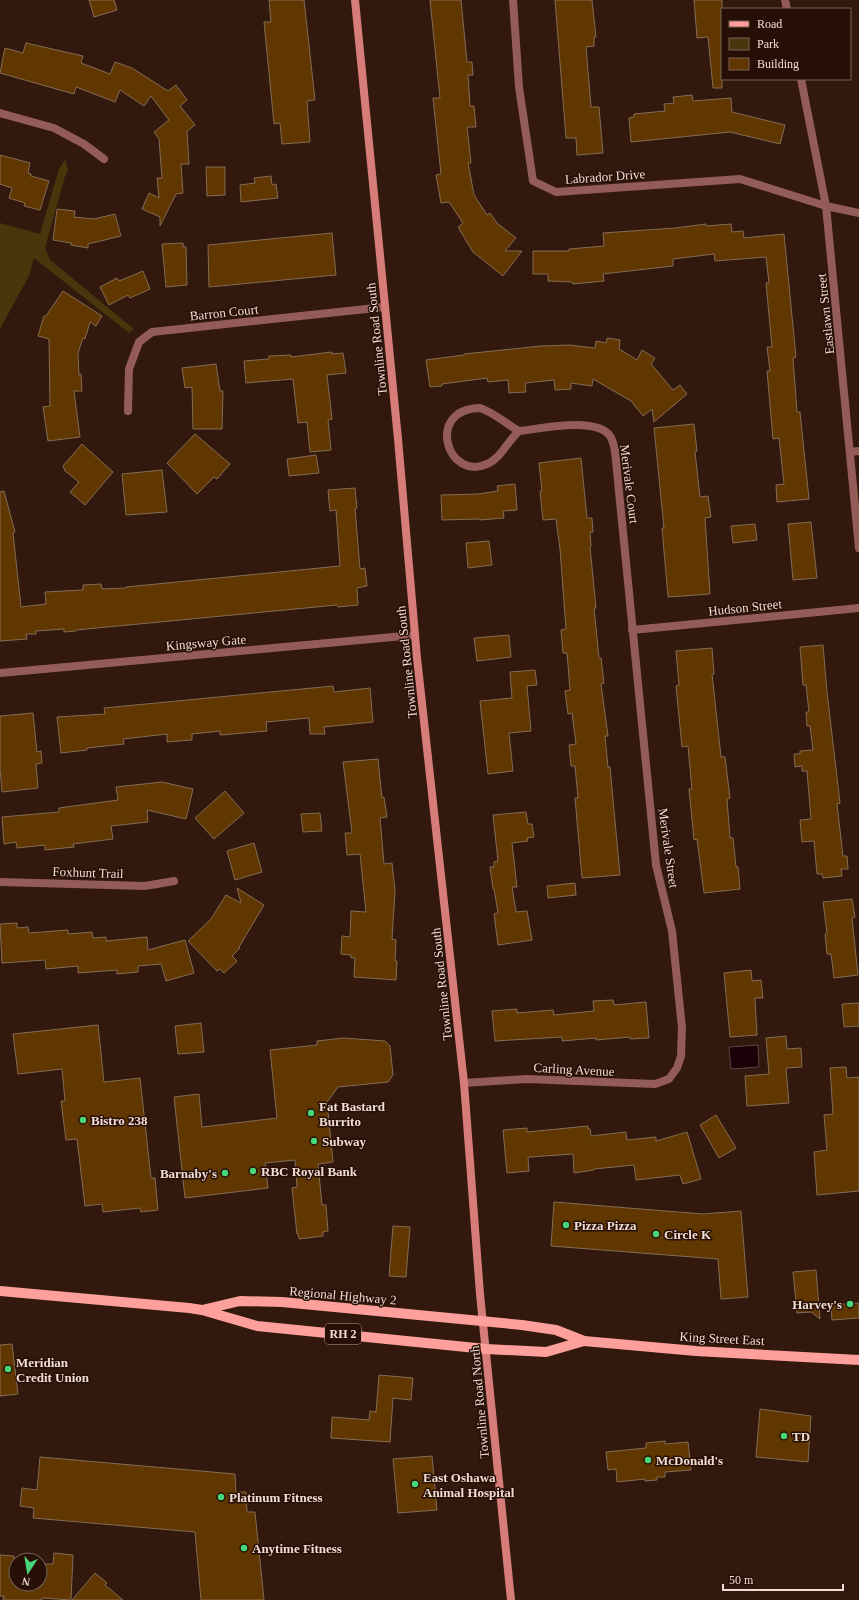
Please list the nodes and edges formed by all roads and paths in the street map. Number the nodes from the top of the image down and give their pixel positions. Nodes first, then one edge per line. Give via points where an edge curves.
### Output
1 (355, 0) edge
2 (513, 0) edge
3 (801, 80) edge
4 (0, 114) edge
5 (104, 159) dead end
6 (826, 206) junction
7 (859, 213) edge
8 (385, 307) junction
9 (128, 411) dead end
10 (519, 431) junction
11 (855, 452) edge
12 (859, 548) edge
13 (859, 608) edge
14 (632, 630) junction
15 (415, 634) junction
16 (0, 673) edge
17 (174, 881) dead end
18 (0, 882) edge
19 (677, 1068) joint
20 (464, 1083) junction
21 (0, 1292) edge
22 (202, 1310) junction
23 (483, 1321) junction
24 (584, 1341) junction
25 (486, 1349) junction
26 (859, 1360) edge
27 (511, 1600) edge

1 - 8 main road, Townline Road South
2 - 6 street, Labrador Drive via 519,87 533,181 556,192 740,179
3 - 6 street, Eastlawn Street
4 - 5 street via 54,128 84,144
6 - 7 street, Labrador Drive
6 - 11 street, Eastlawn Street
8 - 9 street, Barron Court via 152,332 139,342 129,369
8 - 15 main road, Townline Road South
10 - 10 street via 489,411 471,409 458,414 449,425 447,444 458,461 477,467 495,460
10 - 14 street, Merivale Court via 582,425 600,428 610,436 615,451 621,501
11 - 12 street, Eastlawn Street
13 - 14 street, Hudson Street
14 - 19 street, Merivale Street via 656,865 672,931 682,1028 681,1056
15 - 16 street, Kingsway Gate
15 - 20 main road, Townline Road South
17 - 18 street, Foxhunt Trail via 145,886
19 - 20 street, Carling Avenue via 669,1078 656,1084 526,1079
20 - 23 main road, Townline Road South
21 - 22 main road, Regional Highway 2 / RH 2
22 - 23 main road, Regional Highway 2 / RH 2 via 240,1301 282,1302
22 - 25 main road, Regional Highway 2 / RH 2 via 257,1326
23 - 24 main road, King Street East via 556,1330
23 - 25 main road, Townline Road North
24 - 25 main road, King Street East via 546,1352
24 - 26 main road, King Street East via 696,1351
25 - 27 main road, Townline Road North

